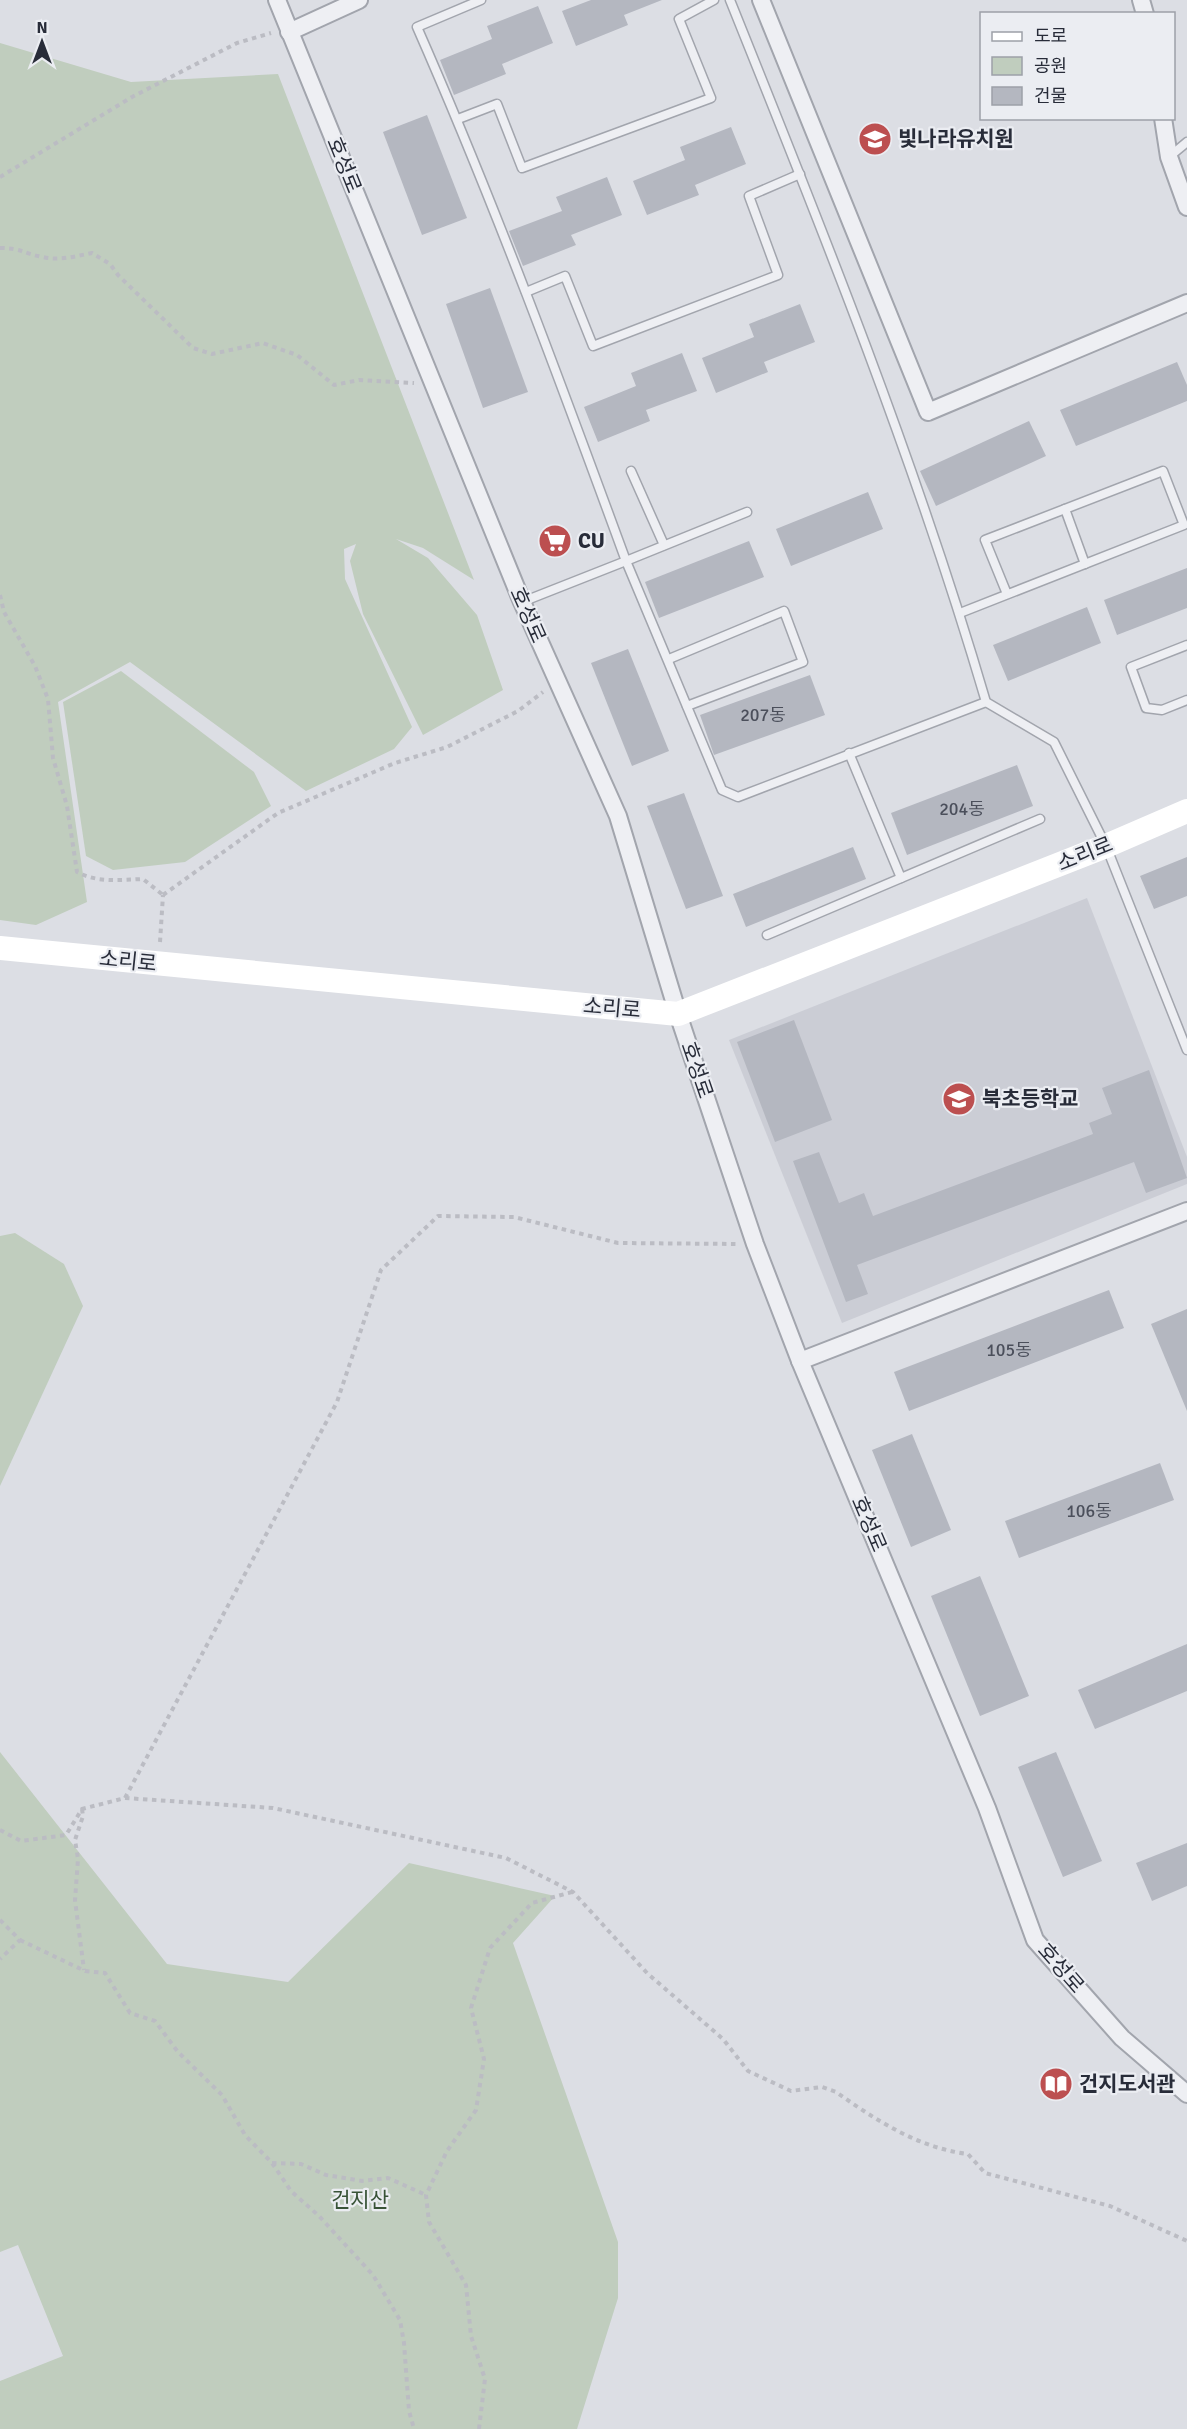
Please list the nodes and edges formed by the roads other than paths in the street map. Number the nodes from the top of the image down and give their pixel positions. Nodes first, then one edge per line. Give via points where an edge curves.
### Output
1 (277, 0) edge
2 (359, 0) edge
3 (481, 0) edge
4 (714, 0) edge
5 (730, 0) edge
6 (761, 0) edge
7 (289, 32) junction
8 (458, 120) junction
9 (1163, 120) edge
10 (1187, 142) edge
11 (1169, 157) junction
12 (800, 174) junction
13 (1187, 207) edge
14 (526, 292) junction
15 (1187, 303) edge
16 (631, 471) dead end
17 (1065, 509) junction
18 (747, 512) dead end
19 (664, 545) junction
20 (626, 561) junction
21 (1085, 564) junction
22 (1007, 594) junction
23 (522, 602) junction
24 (960, 613) junction
25 (1187, 645) edge
26 (669, 659) junction
27 (1187, 700) edge
28 (986, 702) junction
29 (687, 706) junction
30 (849, 753) junction
31 (1187, 811) edge
32 (1040, 819) dead end
33 (1106, 846) junction
34 (901, 878) junction
35 (767, 935) dead end
36 (0, 948) edge
37 (678, 1014) junction
38 (1187, 1050) edge
39 (1187, 1211) edge
40 (800, 1361) junction
41 (1187, 2094) edge

1 - 7 street, 호성로
2 - 7 street
3 - 8 lane via 417,27
4 - 8 lane via 679,19 711,98 522,168 497,104
5 - 12 lane
6 - 15 street via 928,412
7 - 23 street, 호성로
8 - 14 lane
9 - 11 street
10 - 11 lane
11 - 13 street
12 - 14 lane via 749,196 778,275 593,346 565,276
12 - 24 lane via 942,554
14 - 20 lane
16 - 19 lane
17 - 21 lane
17 - 21 lane via 1163,471 1184,525
17 - 22 lane via 985,540
18 - 19 lane
19 - 20 lane
20 - 23 lane
20 - 26 lane
21 - 22 lane
22 - 24 lane
23 - 37 street, 호성로 via 618,816
24 - 28 lane
25 - 27 lane via 1131,667 1146,708 1162,710
26 - 29 lane
26 - 29 lane via 784,610 803,662
28 - 30 lane
28 - 33 lane via 1054,742
29 - 30 lane via 722,790 738,797
30 - 34 lane
31 - 33 street, 소리로
32 - 34 lane
33 - 37 street, 소리로
33 - 38 lane
34 - 35 lane
36 - 37 street, 소리로
37 - 40 street, 호성로 via 755,1244
39 - 40 street
40 - 41 street, 호성로 via 987,1808 1035,1940 1122,2038

